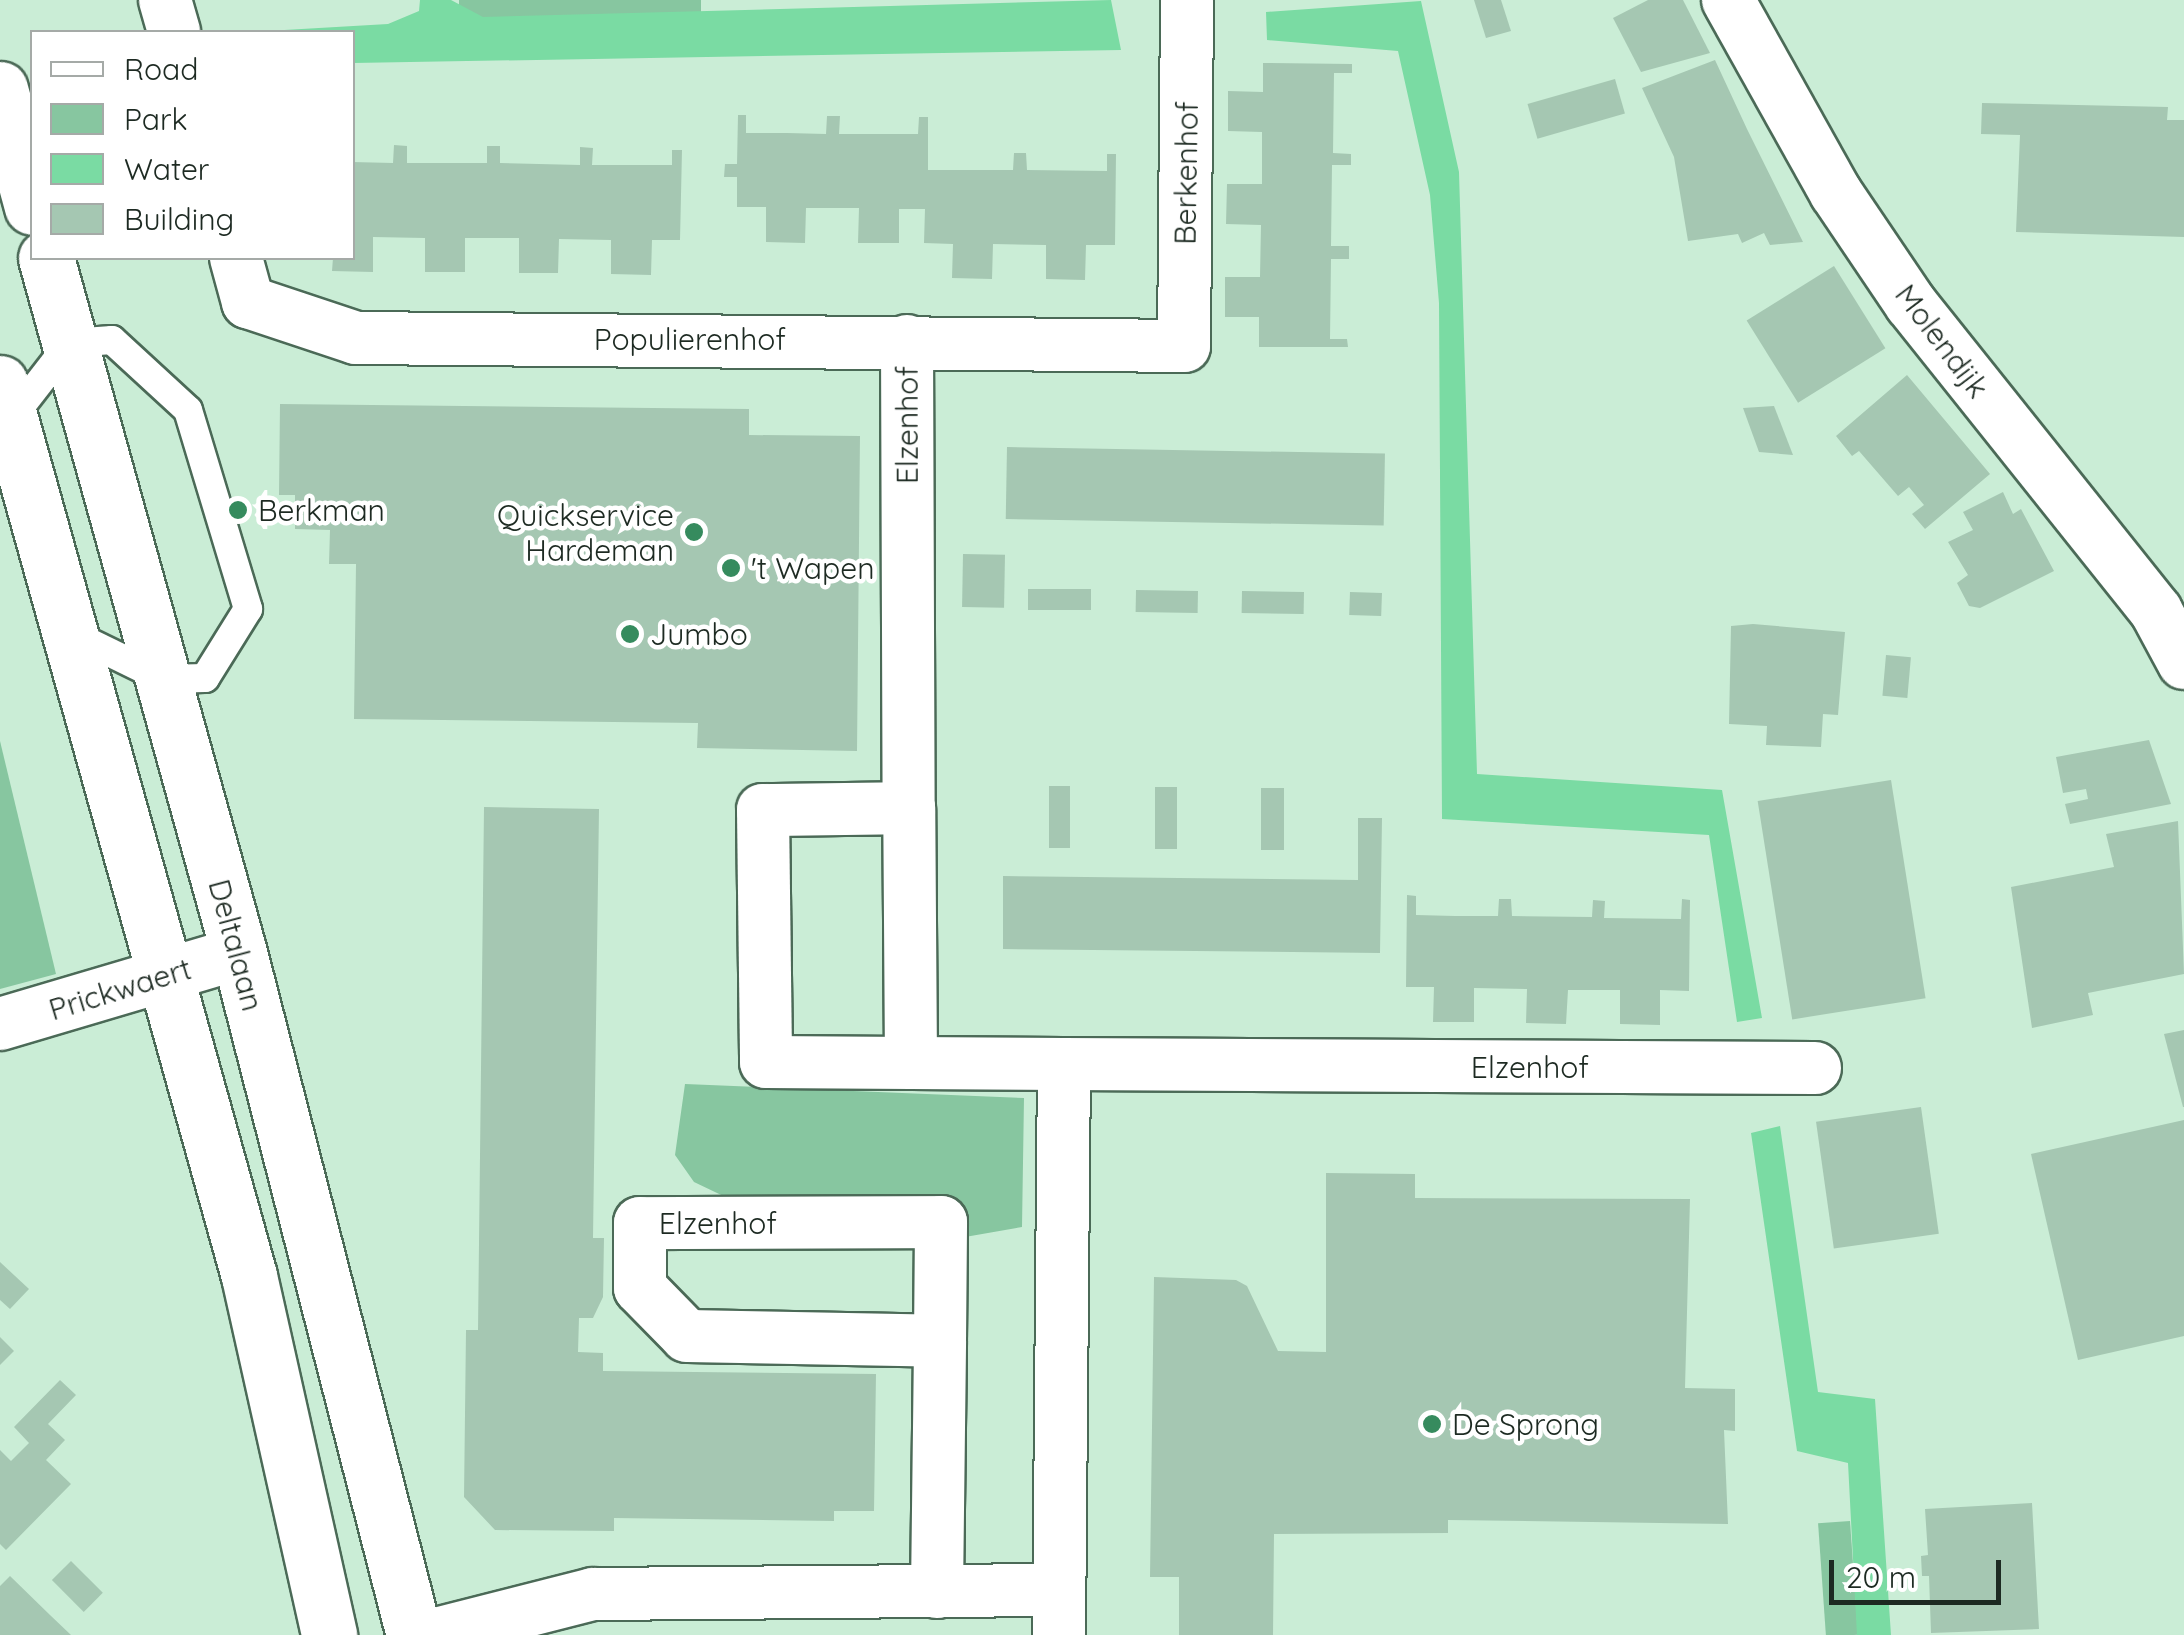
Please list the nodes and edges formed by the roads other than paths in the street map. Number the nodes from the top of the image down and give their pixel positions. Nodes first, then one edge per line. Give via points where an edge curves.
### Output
1 (165, 0) edge
2 (1187, 0) edge
3 (1728, 0) edge
4 (173, 30) edge
5 (0, 89) edge
6 (30, 200) edge
7 (47, 260) edge
8 (237, 260) edge
9 (906, 341) junction
10 (70, 343) junction
11 (1184, 346) joint
12 (5, 401) edge
13 (72, 634) junction
14 (2184, 663) edge
15 (164, 679) junction
16 (908, 808) junction
17 (239, 954) junction
18 (164, 976) junction
19 (0, 1024) edge
20 (911, 1063) junction
21 (1064, 1064) junction
22 (1815, 1068) dead end
23 (940, 1341) junction
24 (937, 1592) junction
25 (1059, 1612) edge
26 (329, 1635) edge
27 (414, 1635) edge
28 (432, 1635) edge

1 - 4 street
2 - 11 street, Berkenhof
3 - 14 street, Molendijk via 1836,193 1911,304 2156,611
5 - 6 street
7 - 10 street, Deltalaan
8 - 9 street, Populierenhof via 248,302 356,338
9 - 11 street, Populierenhof
9 - 16 street, Elzenhof
10 - 12 lane
10 - 15 street, Deltalaan
10 - 15 lane via 112,340 188,410 248,609 205,678
12 - 13 street
13 - 15 lane
13 - 18 street
15 - 17 street, Deltalaan
16 - 20 street, Elzenhof
16 - 20 street, Elzenhof via 763,810 766,1062
17 - 18 street, Prickwaert
17 - 27 street, Deltalaan
18 - 19 street, Prickwaert
18 - 26 street via 249,1276
20 - 21 street, Elzenhof
21 - 22 street, Elzenhof
21 - 25 street
23 - 23 street, Elzenhof via 941,1222 640,1223 640,1288 687,1336
23 - 24 street, Elzenhof
24 - 25 street
24 - 28 street via 593,1594

